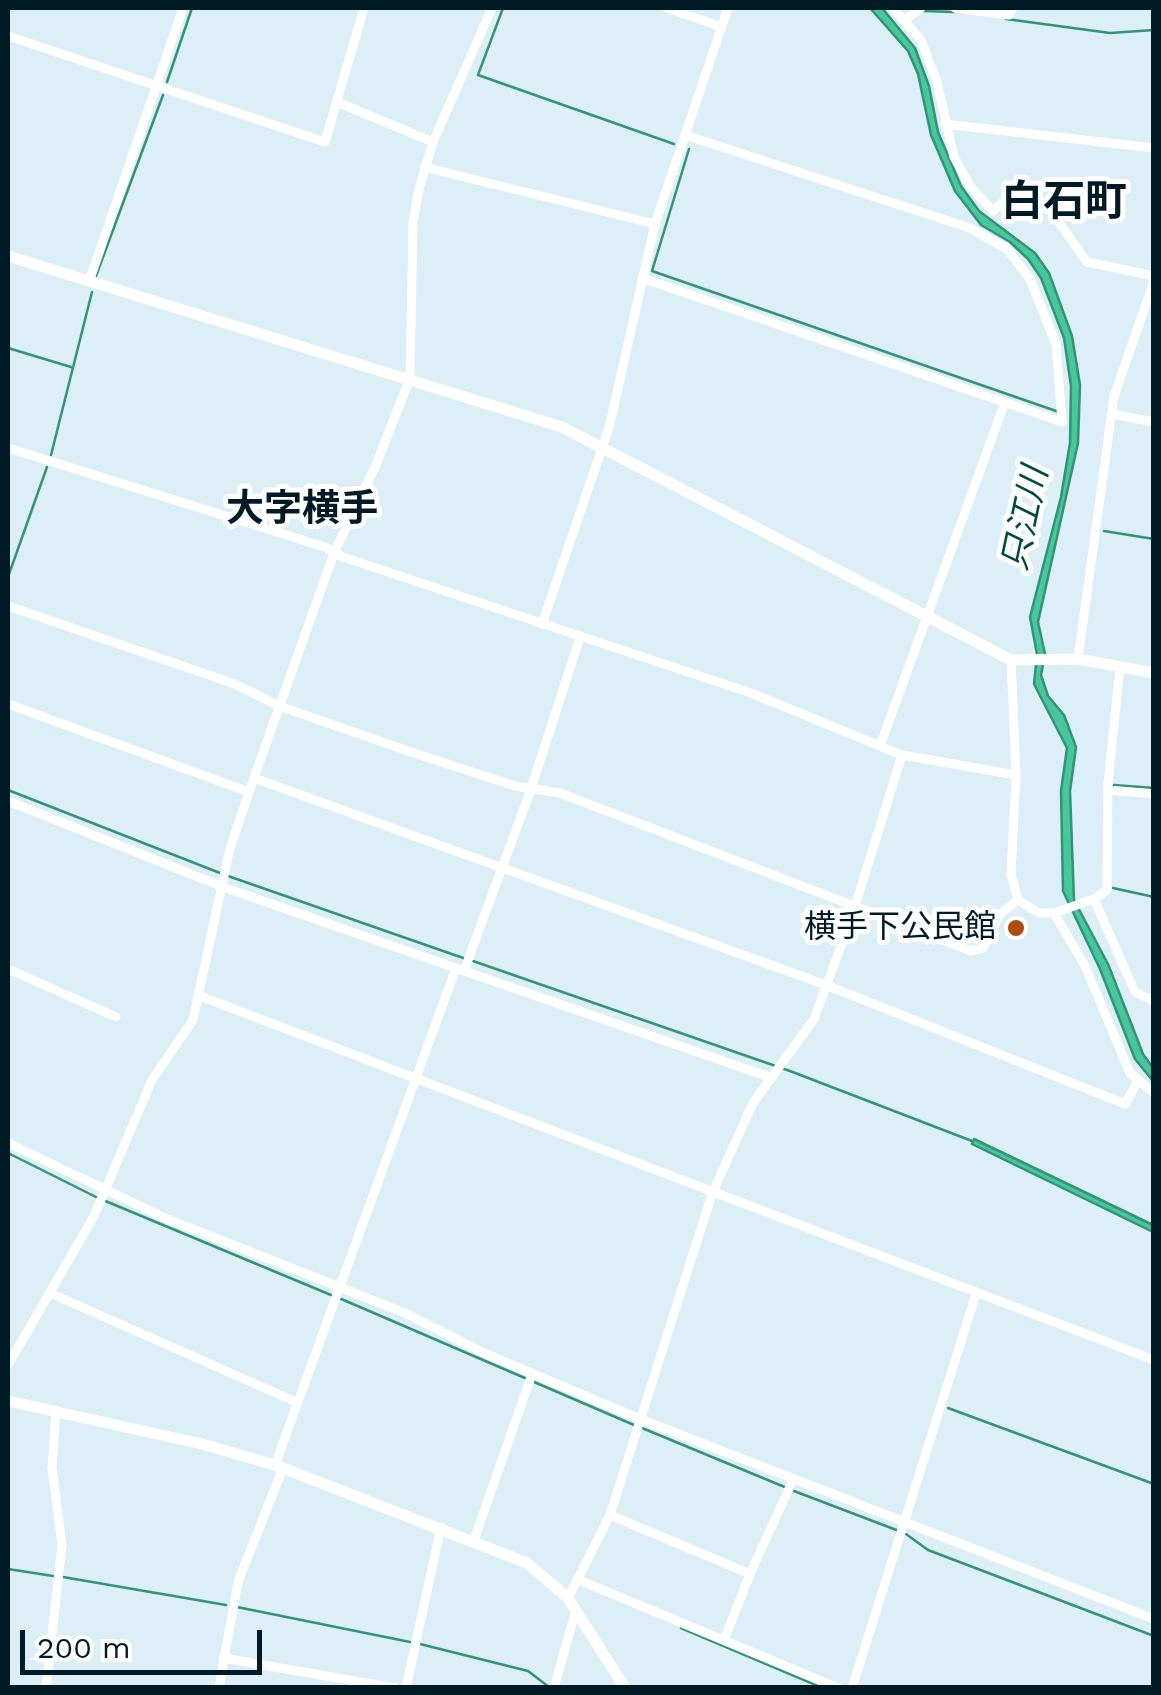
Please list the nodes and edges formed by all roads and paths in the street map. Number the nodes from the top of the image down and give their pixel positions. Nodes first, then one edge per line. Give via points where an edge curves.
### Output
1 (183, 8) edge
2 (364, 8) edge
3 (492, 8) edge
4 (667, 8) edge
5 (728, 8) edge
6 (893, 8) edge
7 (922, 8) edge
8 (955, 8) edge
9 (1012, 8) edge
10 (906, 20) junction
11 (722, 27) junction
12 (8, 36) edge
13 (157, 86) junction
14 (337, 102) junction
15 (944, 124) junction
16 (685, 135) junction
17 (433, 142) junction
18 (1154, 148) edge
19 (424, 167) junction
20 (655, 224) junction
21 (8, 256) edge
22 (642, 278) junction
23 (1154, 279) edge
24 (88, 282) junction
25 (410, 378) junction
26 (1005, 402) junction
27 (1111, 414) junction
28 (1154, 422) edge
29 (603, 446) junction
30 (8, 448) edge
31 (334, 553) junction
32 (8, 606) edge
33 (927, 618) junction
34 (542, 624) junction
35 (580, 637) junction
36 (1012, 660) junction
37 (1078, 660) junction
38 (1120, 667) junction
39 (1154, 673) edge
40 (8, 704) edge
41 (279, 706) junction
42 (880, 746) junction
43 (902, 755) junction
44 (1016, 776) junction
45 (254, 778) junction
46 (531, 789) junction
47 (1108, 790) junction
48 (249, 792) junction
49 (1154, 794) edge
50 (8, 801) edge
51 (500, 868) junction
52 (225, 879) junction
53 (1018, 900) junction
54 (1089, 900) junction
55 (854, 907) junction
56 (1054, 913) junction
57 (464, 964) junction
58 (8, 969) edge
59 (826, 984) junction
60 (200, 996) junction
61 (1154, 1002) edge
62 (116, 1017) dead end
63 (774, 1076) junction
64 (414, 1078) junction
65 (1137, 1082) junction
66 (1154, 1094) edge
67 (8, 1143) edge
68 (104, 1192) junction
69 (712, 1194) junction
70 (336, 1288) junction
71 (50, 1293) junction
72 (976, 1294) junction
73 (1154, 1360) edge
74 (8, 1365) edge
75 (532, 1374) junction
76 (8, 1401) edge
77 (296, 1402) junction
78 (56, 1410) junction
79 (639, 1425) junction
80 (279, 1466) junction
81 (790, 1486) junction
82 (610, 1515) junction
83 (441, 1527) junction
84 (903, 1530) junction
85 (474, 1540) junction
86 (750, 1574) junction
87 (578, 1580) junction
88 (568, 1598) junction
89 (576, 1610) junction
90 (1154, 1619) edge
91 (724, 1640) junction
92 (223, 1658) junction
93 (554, 1687) edge
94 (46, 1688) edge
95 (219, 1688) edge
96 (395, 1688) edge
97 (406, 1688) edge
98 (625, 1688) edge
99 (838, 1688) edge
100 (852, 1688) edge

1 - 13 street
2 - 14 street
3 - 17 street
4 - 11 street
5 - 11 street
6 - 10 street
7 - 10 street
8 - 9 street via 1010,15
10 - 15 street via 922,40
11 - 16 street
12 - 13 street
13 - 14 street via 324,142
13 - 24 street
14 - 17 street
15 - 18 street
15 - 23 street via 970,186 993,211 1004,202 1048,207 1087,262
16 - 20 street
16 - 26 street via 970,228 1007,249 1030,279 1056,344 1062,422
17 - 19 street
19 - 20 street
19 - 25 street via 414,222
20 - 22 street
21 - 24 street
22 - 26 street
22 - 29 street
23 - 27 street
24 - 25 street
25 - 29 street
25 - 31 street
26 - 33 street
27 - 28 street
27 - 37 street
29 - 33 street
29 - 34 street
30 - 31 street
31 - 34 street
31 - 41 street
32 - 41 street via 236,684
33 - 36 street
33 - 42 street
34 - 35 street
35 - 42 street via 751,693
35 - 46 street
36 - 37 street
36 - 44 street
37 - 38 street
38 - 39 street
38 - 47 street
40 - 48 street
41 - 45 street
41 - 46 street
42 - 43 street
43 - 44 street
43 - 55 street
44 - 53 street via 1011,874
45 - 48 street
45 - 51 street
46 - 51 street
46 - 55 street via 560,793
47 - 49 street
47 - 54 street via 1106,890
48 - 52 street
50 - 52 street
51 - 57 street
51 - 59 street
52 - 57 street
52 - 60 street
53 - 55 street via 975,952
53 - 56 street
54 - 56 street
54 - 61 street via 1135,992
55 - 59 street
56 - 65 street
57 - 63 street
57 - 64 street
58 - 62 street
59 - 63 street via 814,1019
59 - 65 street via 1125,1104
60 - 64 street
60 - 68 street via 186,1034 152,1080
63 - 69 street via 738,1131
64 - 69 street
64 - 70 street
65 - 66 street
67 - 68 street
68 - 70 street
68 - 71 street
69 - 72 street
69 - 79 street
70 - 75 street
70 - 77 street
71 - 74 street
71 - 77 street
72 - 73 street
72 - 84 street
75 - 79 street
75 - 85 street
76 - 78 street
77 - 80 street
78 - 80 street
78 - 94 street via 52,1468 62,1545
79 - 81 street
79 - 82 street
80 - 83 street
80 - 92 street via 238,1582
81 - 84 street
81 - 86 street
82 - 86 street
82 - 87 street
83 - 85 street
83 - 97 street
84 - 90 street
84 - 100 street
85 - 88 street via 549,1577
86 - 91 street
87 - 88 street
87 - 91 street
88 - 89 street
89 - 93 street
89 - 98 street
91 - 99 street
92 - 95 street
92 - 96 street

